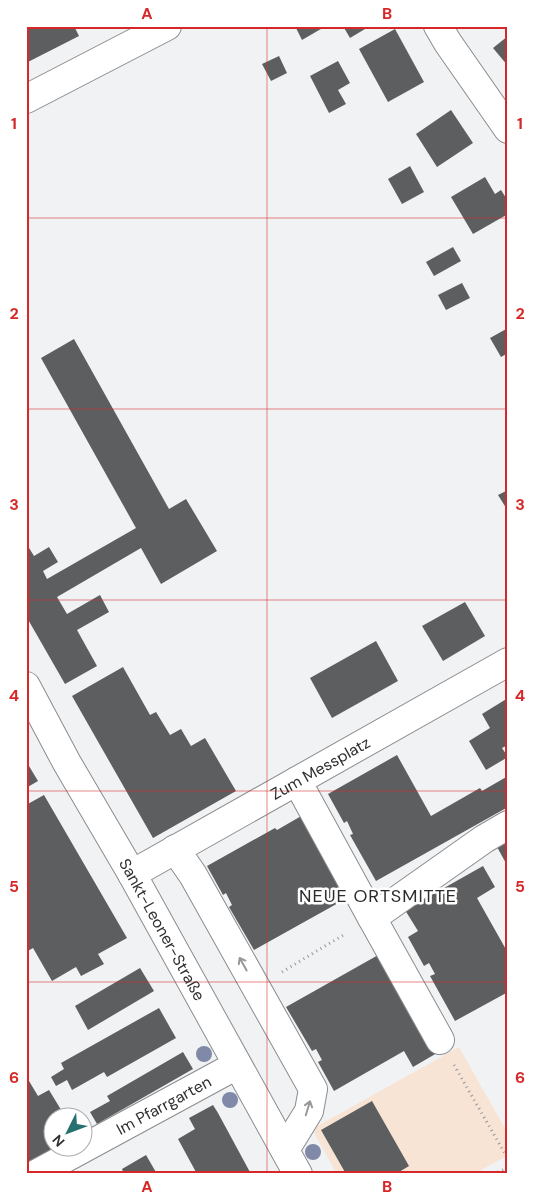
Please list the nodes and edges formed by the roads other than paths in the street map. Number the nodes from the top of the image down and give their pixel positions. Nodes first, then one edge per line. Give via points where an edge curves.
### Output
1 (167, 26) edge
2 (438, 26) edge
3 (26, 99) edge
4 (508, 129) edge
5 (508, 662) edge
6 (26, 686) edge
7 (297, 781) junction
8 (508, 825) edge
9 (175, 849) junction
10 (132, 874) junction
11 (372, 918) junction
12 (440, 1040) road end
13 (237, 1065) junction
14 (285, 1150) junction
15 (36, 1174) edge
16 (298, 1174) edge

1 - 3 street
2 - 4 street
5 - 7 street, Zum Messplatz
6 - 10 street, Sankt-Leoner-Straße via 66,763
7 - 9 street, Zum Messplatz
7 - 11 street
8 - 11 street
9 - 10 street, Zum Messplatz
14 -> 9 street via 309,1111 313,1090 193,874
10 - 13 street, Sankt-Leoner-Straße
11 - 12 street
13 - 14 street, Sankt-Leoner-Straße
13 - 15 street, Im Pfarrgarten
14 - 16 street, Sankt-Leoner-Straße

